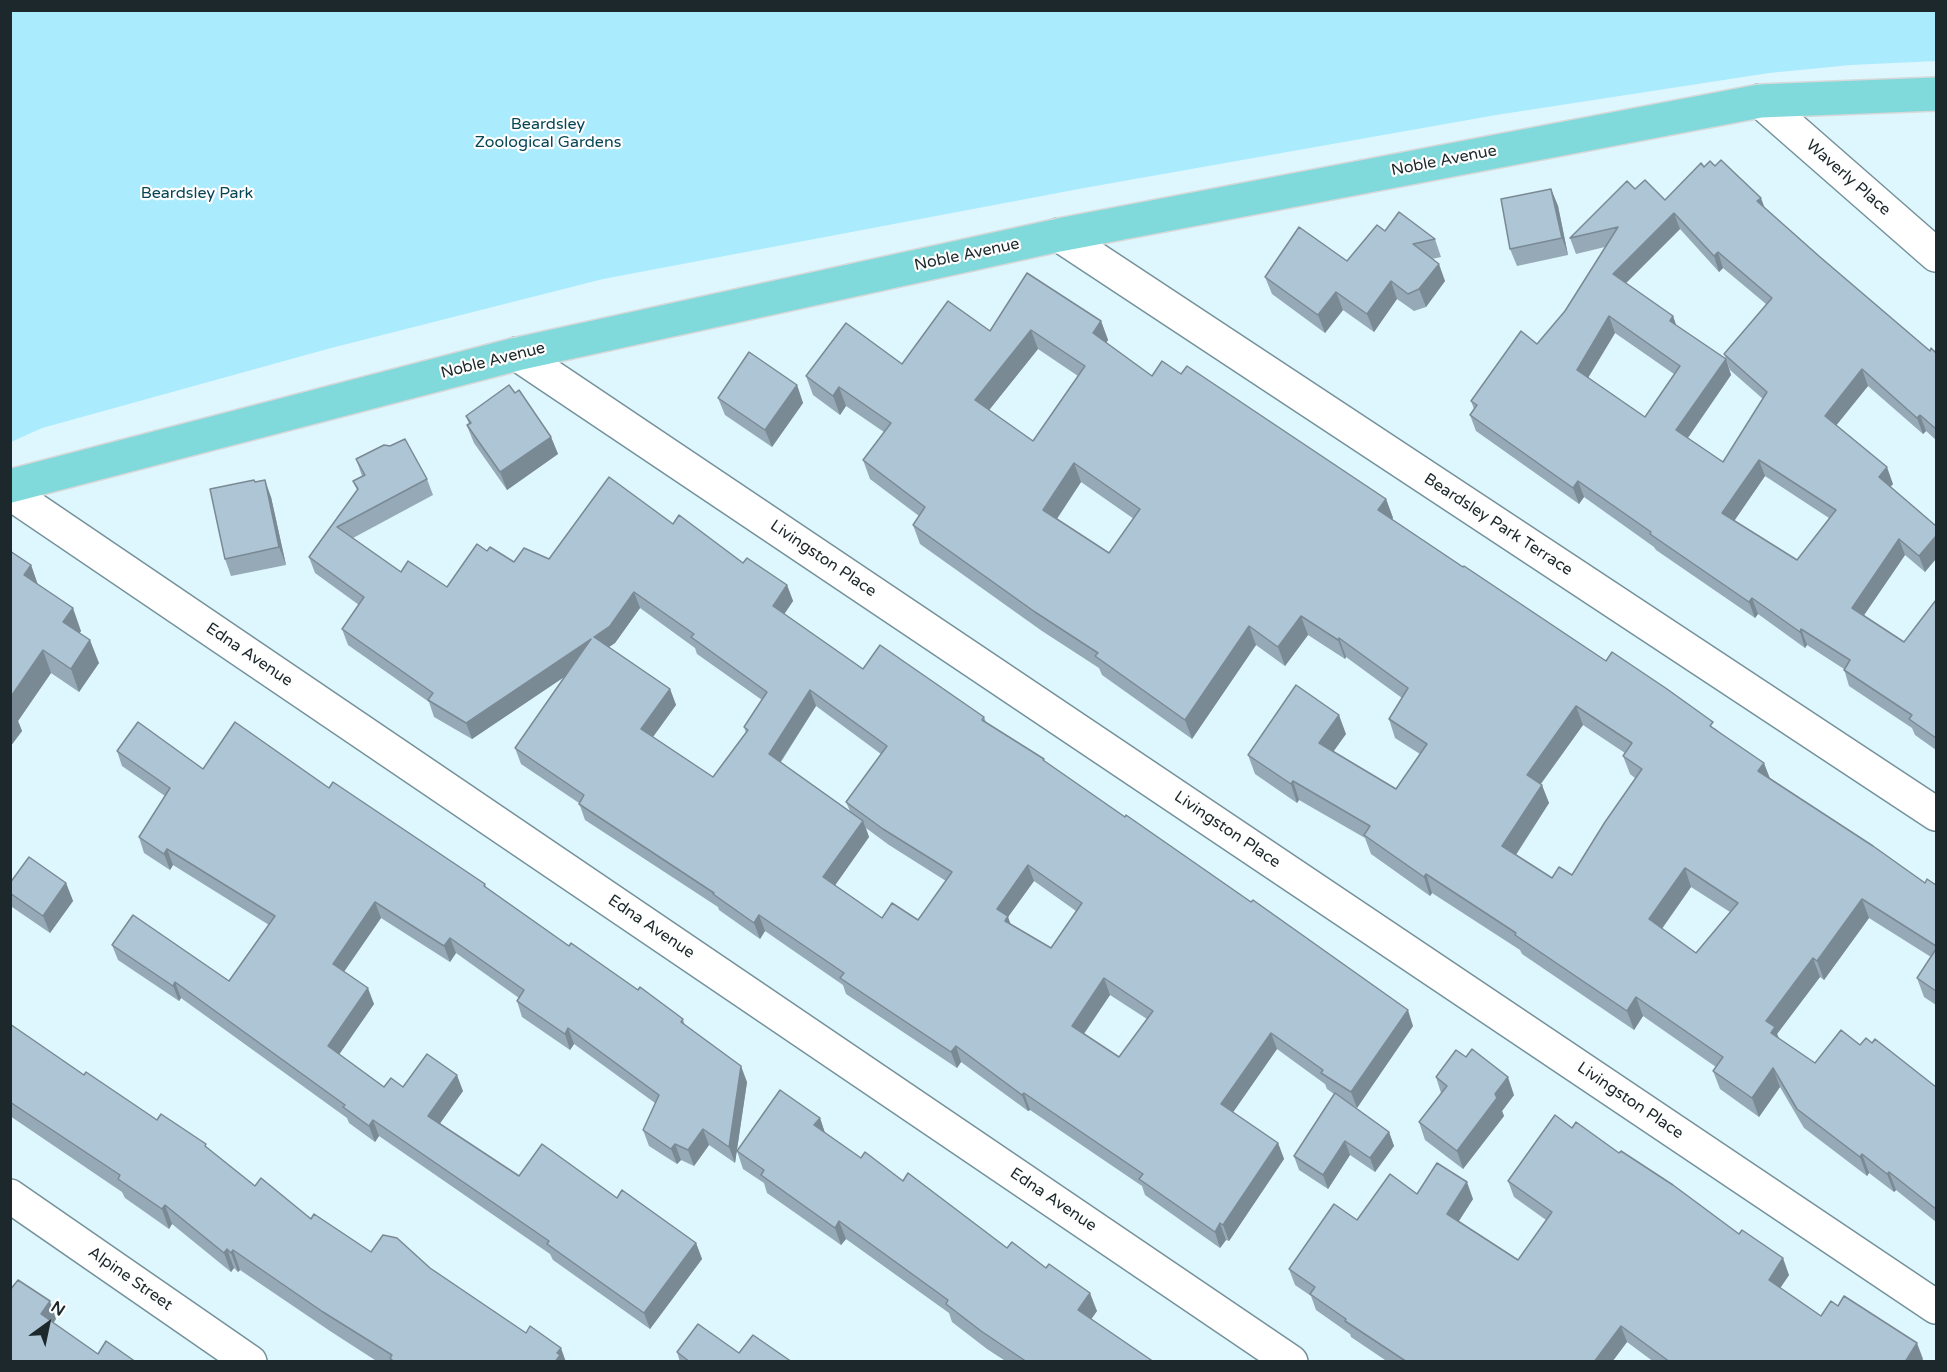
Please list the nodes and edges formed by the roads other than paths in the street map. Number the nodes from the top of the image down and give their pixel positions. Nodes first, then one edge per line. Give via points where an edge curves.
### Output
1 (1936, 94) edge
2 (1760, 101) junction
3 (1059, 235) junction
4 (1936, 255) edge
5 (517, 354) junction
6 (10, 486) edge
7 (10, 494) edge
8 (1936, 814) edge
9 (10, 1197) edge
10 (1936, 1307) edge
11 (250, 1362) edge
12 (1291, 1362) edge

1 - 2 main road, Noble Avenue
2 - 3 main road, Noble Avenue
2 - 4 street, Waverly Place
3 - 5 main road, Noble Avenue
3 - 8 street, Beardsley Park Terrace
5 - 6 main road, Noble Avenue
5 - 10 street, Livingston Place
7 - 12 street, Edna Avenue
9 - 11 street, Alpine Street

